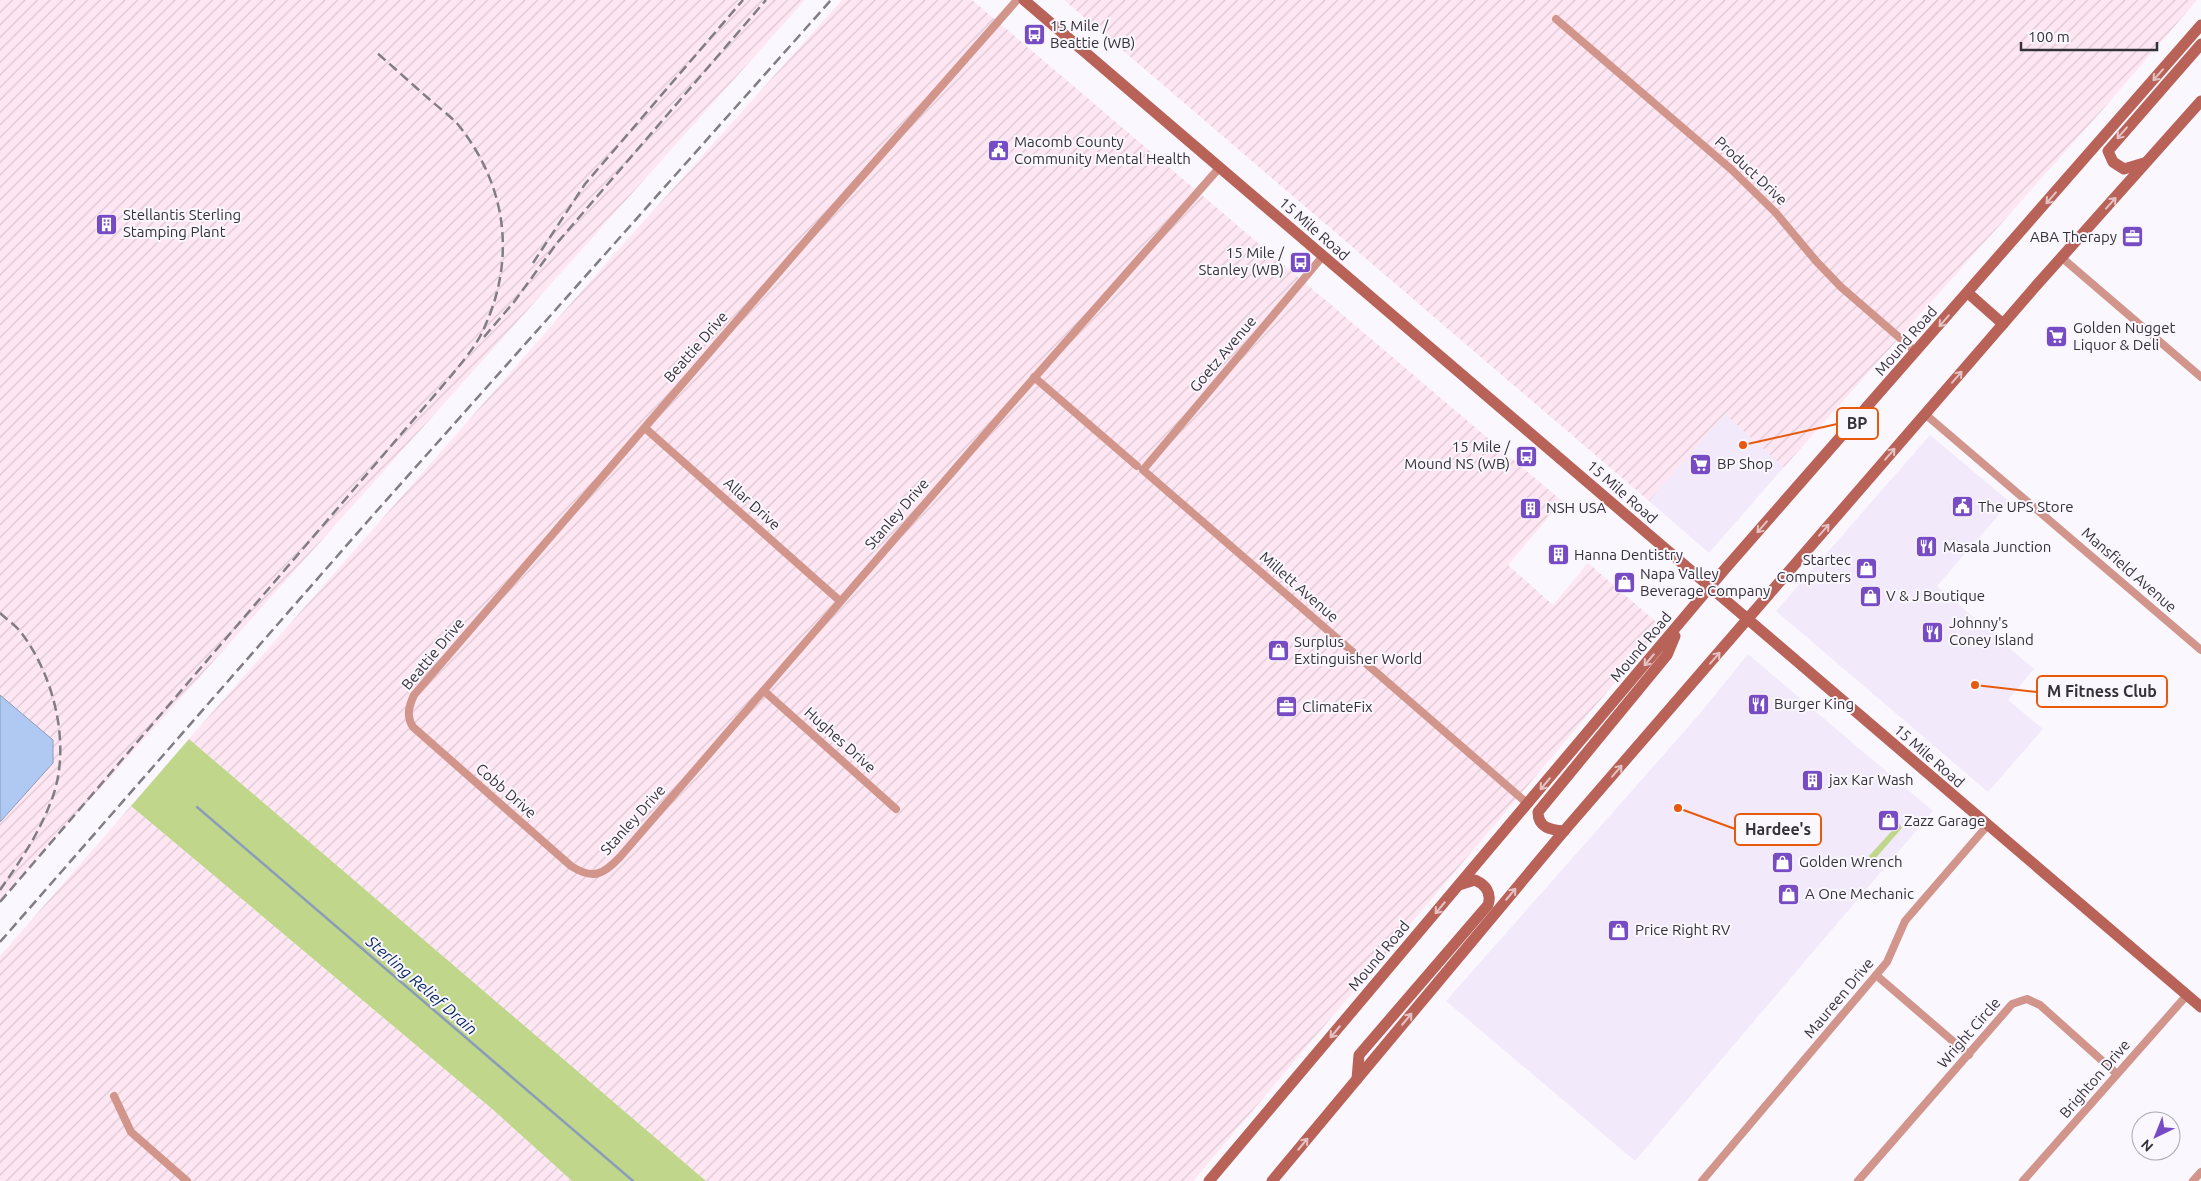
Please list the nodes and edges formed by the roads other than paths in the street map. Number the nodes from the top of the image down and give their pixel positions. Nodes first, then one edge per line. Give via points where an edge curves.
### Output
1 (1017, 0) edge
2 (1024, 0) edge
3 (1556, 19) dead end
4 (2201, 25) edge
5 (2201, 44) edge
6 (2201, 101) edge
7 (2147, 162) junction
8 (1220, 167) junction
9 (1324, 256) junction
10 (2062, 257) junction
11 (1968, 293) junction
12 (2003, 324) junction
13 (1916, 352) junction
14 (1034, 377) junction
15 (2201, 377) edge
16 (1925, 414) junction
17 (645, 428) junction
18 (1140, 468) junction
19 (1709, 588) junction
20 (840, 601) junction
21 (1747, 620) junction
22 (1681, 623) junction
23 (2201, 650) edge
24 (764, 691) junction
25 (408, 718) joint
26 (1528, 804) junction
27 (896, 810) dead end
28 (1987, 826) junction
29 (1564, 831) junction
30 (594, 875) joint
31 (1459, 885) junction
32 (1876, 975) junction
33 (2187, 995) junction
34 (2201, 1007) edge
35 (1968, 1055) junction
36 (2117, 1074) junction
37 (1357, 1079) junction
38 (114, 1096) dead end
39 (2201, 1172) edge
40 (187, 1181) edge
41 (1209, 1181) edge
42 (1272, 1181) edge
43 (1702, 1181) edge
44 (1858, 1181) edge
45 (2023, 1181) edge
46 (2193, 1181) edge

1 - 17 street, Beattie Drive
2 - 8 main road, 15 Mile Road
3 - 13 street, Product Drive via 1732,170 1776,213 1841,287
4 -> 11 main road, Mound Road
5 -> 7 main road via 2108,151 2113,162 2124,169
6 - 7 main road
10 -> 7 main road
8 - 9 main road, 15 Mile Road
8 - 14 street, Stanley Drive
9 - 18 street, Goetz Avenue
9 - 19 main road, 15 Mile Road
10 - 12 main road
10 - 15 street
11 - 12 main road
11 -> 13 main road, Mound Road
16 -> 12 main road
13 -> 19 main road, Mound Road
14 - 18 street, Millett Avenue
14 - 20 street, Stanley Drive
21 -> 16 main road
16 - 23 street, Mansfield Avenue
17 - 20 street, Allar Drive
17 - 25 street, Beattie Drive via 420,687 410,704
18 - 26 street, Millett Avenue
19 - 21 main road, 15 Mile Road
19 - 22 main road, Mound Road
20 - 24 street, Stanley Drive
21 - 28 main road, 15 Mile Road
29 -> 21 main road
22 -> 26 main road, Mound Road
22 - 29 main road via 1667,655 1538,812 1544,826
24 - 27 street, Hughes Drive
24 - 30 street, Stanley Drive via 620,857 606,870
25 - 30 street, Cobb Drive via 417,732 571,866 582,873
26 - 31 main road, Mound Road
28 - 32 street, Maureen Drive via 1908,917 1887,962
28 - 33 main road, 15 Mile Road
37 -> 29 main road
31 - 37 main road via 1475,880 1485,886 1490,895 1488,905 1359,1055
31 -> 41 main road, Mound Road
32 - 35 street
32 - 43 street, Maureen Drive
33 - 34 main road, 15 Mile Road
33 - 36 street, Brighton Drive
35 - 36 street, Wright Circle via 2012,1004 2027,999 2040,1005
35 - 44 street, Wright Circle
36 - 45 street, Brighton Drive
42 -> 37 main road
38 - 40 street via 131,1132
39 - 46 street

